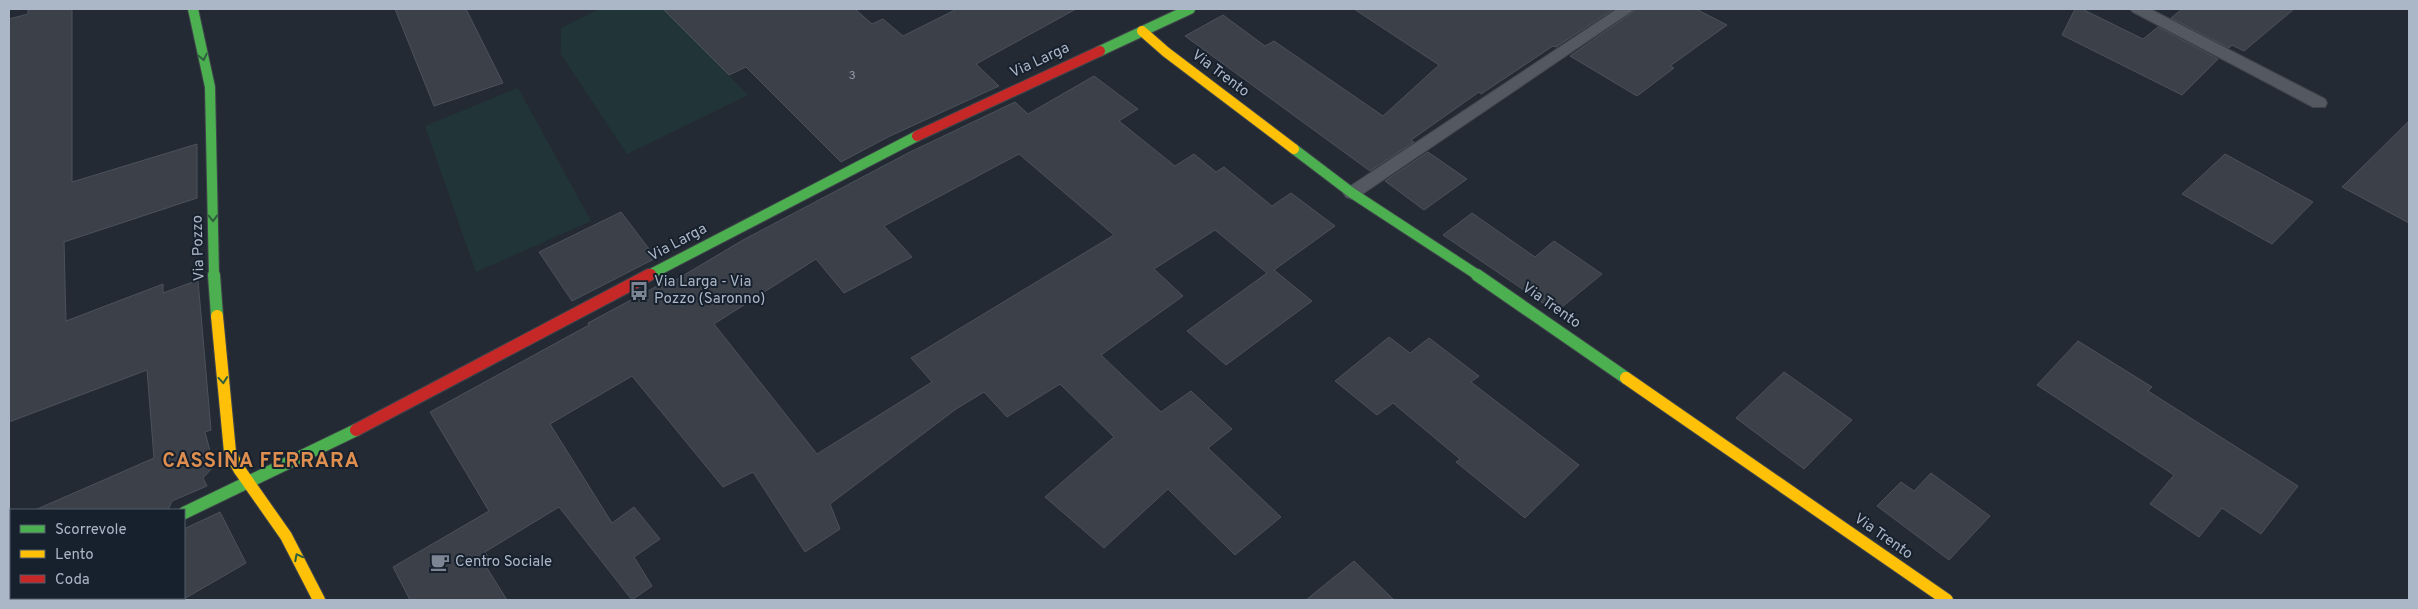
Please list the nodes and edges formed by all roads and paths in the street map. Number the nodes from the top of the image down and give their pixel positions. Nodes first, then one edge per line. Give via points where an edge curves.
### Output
1 (193, 9) edge
2 (1190, 9) edge
3 (1627, 9) edge
4 (2138, 9) edge
5 (1142, 31) junction
6 (2319, 103) dead end
7 (1352, 193) junction
8 (247, 482) junction
9 (185, 513) edge
10 (320, 600) edge
11 (1948, 600) edge

1 -> 8 street, Via Pozzo via 210,87 214,281 230,452 236,468
2 - 5 street, Via Larga
3 - 7 lane
4 - 6 lane
5 - 7 street, Via Trento
5 - 8 street, Via Larga via 898,145 330,443
7 - 11 street, Via Trento via 1508,295
8 - 9 street, Via Larga
10 -> 8 street, Via Pozzo via 272,513

